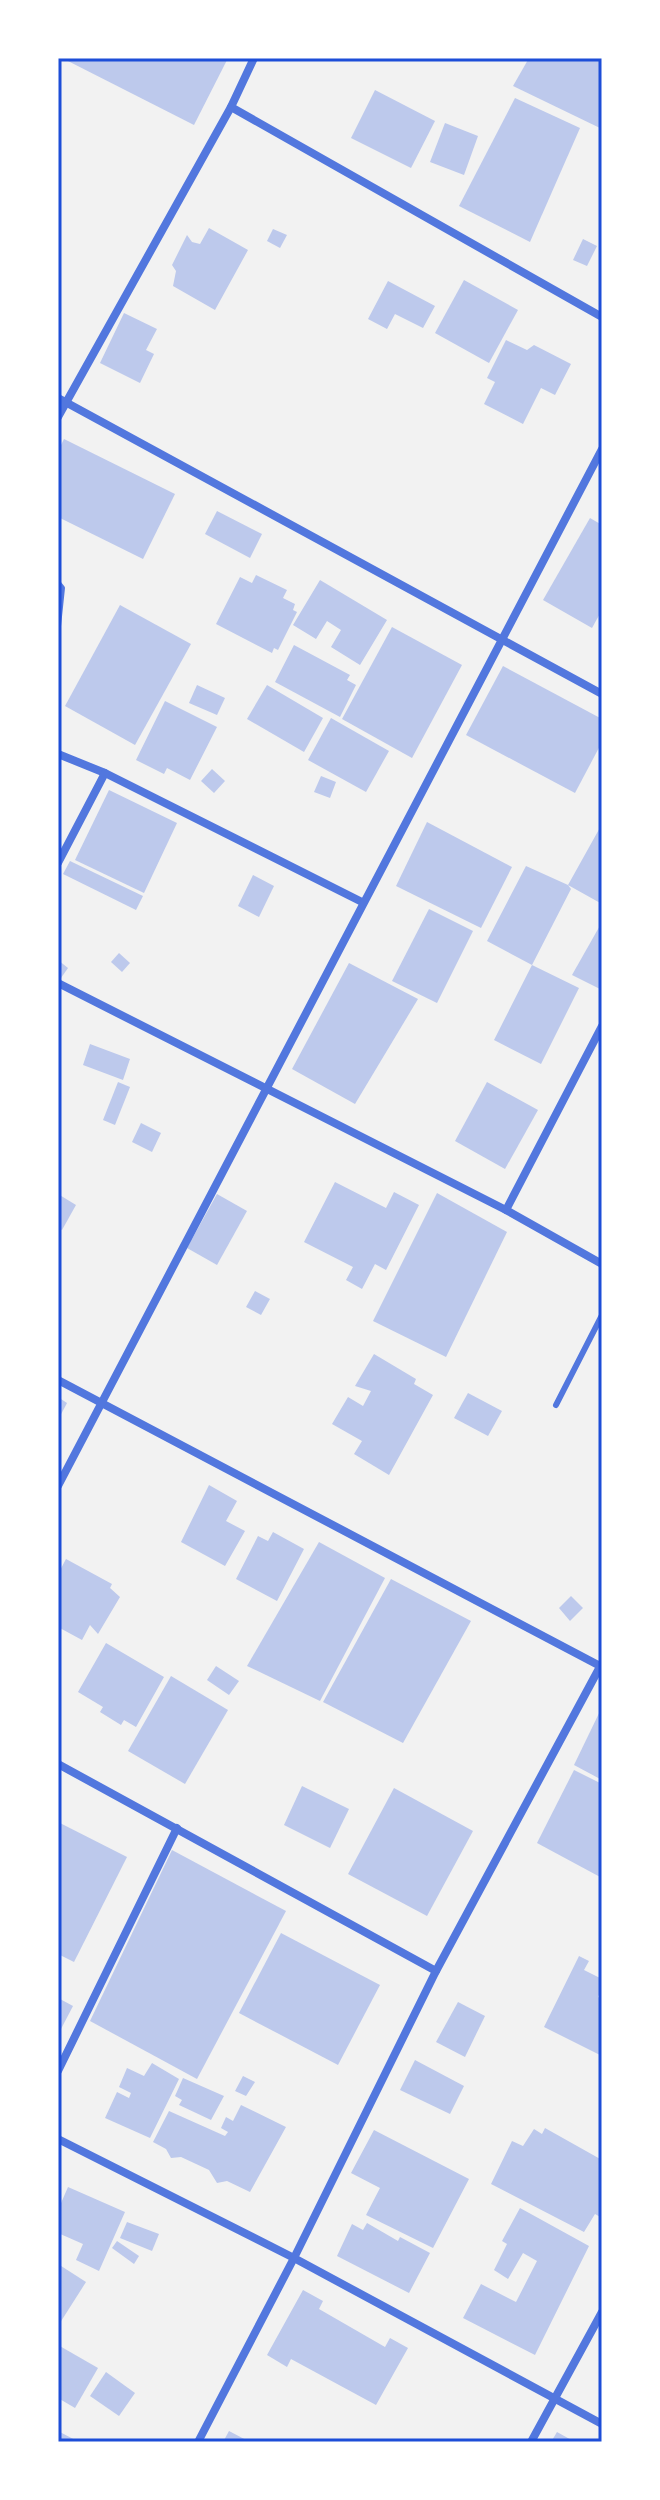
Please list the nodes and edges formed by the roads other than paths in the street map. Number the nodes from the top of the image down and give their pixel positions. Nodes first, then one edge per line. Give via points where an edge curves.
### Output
1 (254, 58) edge
2 (231, 107) junction
3 (602, 317) edge
4 (62, 400) edge
5 (58, 417) edge
6 (602, 449) edge
7 (58, 583) edge
8 (58, 626) edge
9 (502, 642) junction
10 (602, 694) edge
11 (58, 754) edge
12 (105, 773) junction
13 (58, 863) edge
14 (362, 902) junction
15 (58, 983) edge
16 (602, 1026) edge
17 (266, 1090) junction
18 (506, 1210) junction
19 (602, 1264) edge
20 (602, 1315) edge
21 (58, 1380) edge
22 (102, 1404) junction
23 (556, 1405) dead end
24 (58, 1486) edge
25 (601, 1665) edge
26 (58, 1764) edge
27 (177, 1828) junction
28 (436, 1971) junction
29 (58, 2071) edge
30 (58, 2139) edge
31 (294, 2258) junction
32 (602, 2312) edge
33 (555, 2399) junction
34 (602, 2424) edge
35 (198, 2442) edge
36 (531, 2442) edge

1 - 2 street
2 - 3 street
2 - 4 street
4 - 5 street
4 - 9 street
6 - 9 street
7 - 8 lane
9 - 10 street
9 - 14 street
11 - 12 street
12 - 13 street
12 - 14 street
14 - 17 street
15 - 17 street
16 - 18 street
17 - 18 street
17 - 22 street
18 - 19 street
20 - 23 lane
21 - 22 street
22 - 24 street
22 - 25 street
25 - 28 street
26 - 27 street
27 - 28 street
27 - 29 street
28 - 31 street
30 - 31 street
31 - 33 street
31 - 35 street
32 - 33 street
33 - 34 street
33 - 36 street

